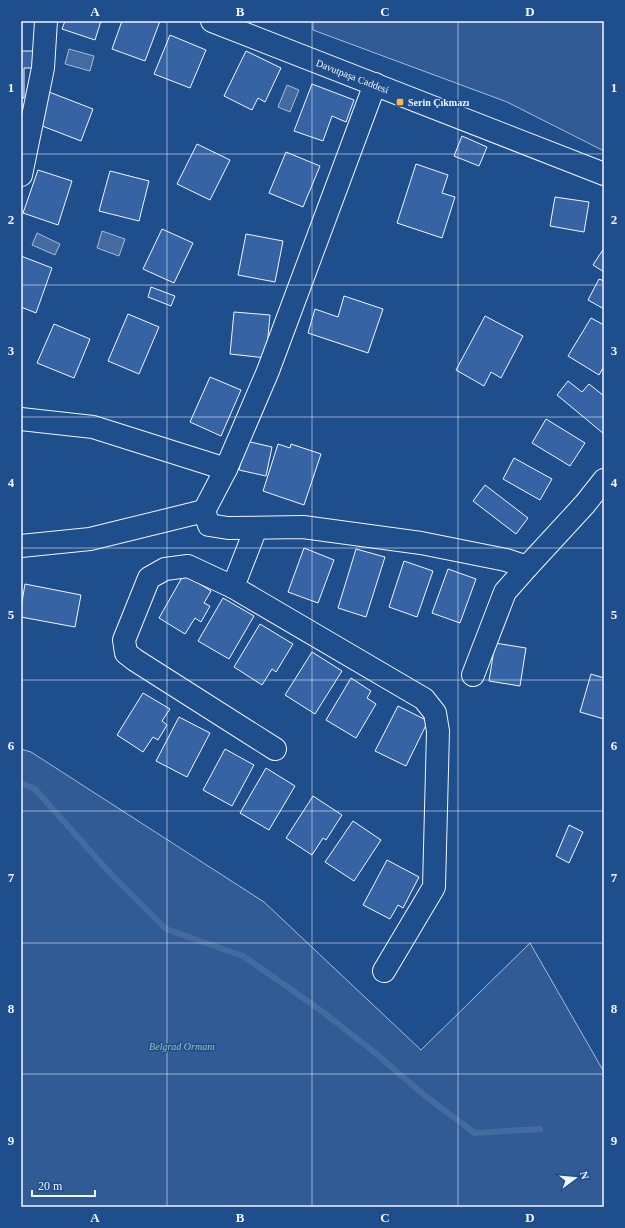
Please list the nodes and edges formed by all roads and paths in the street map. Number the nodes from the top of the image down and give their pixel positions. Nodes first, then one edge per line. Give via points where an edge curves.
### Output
1 (46, 21) edge
2 (215, 22) edge
3 (375, 84) junction
4 (604, 174) edge
5 (21, 175) edge
6 (21, 419) edge
7 (226, 469) junction
8 (604, 480) edge
9 (204, 510) junction
10 (256, 528) junction
11 (21, 546) edge
12 (527, 567) junction
13 (233, 587) junction
14 (473, 675) dead end
15 (275, 749) dead end
16 (384, 971) dead end

1 - 5 street via 43,68
2 - 3 street, Davutpaşa Caddesi
3 - 4 street, Davutpaşa Caddesi
3 - 7 street via 268,371
6 - 7 street via 93,427
7 - 9 street
8 - 12 street
9 - 10 street via 209,525
9 - 11 street via 90,539
10 - 12 street via 303,527 421,543 506,560
10 - 13 street
12 - 14 street via 505,592
13 - 15 street via 188,566 164,568 149,578 124,640 126,653
13 - 16 street via 424,699 435,713 438,731 434,887

